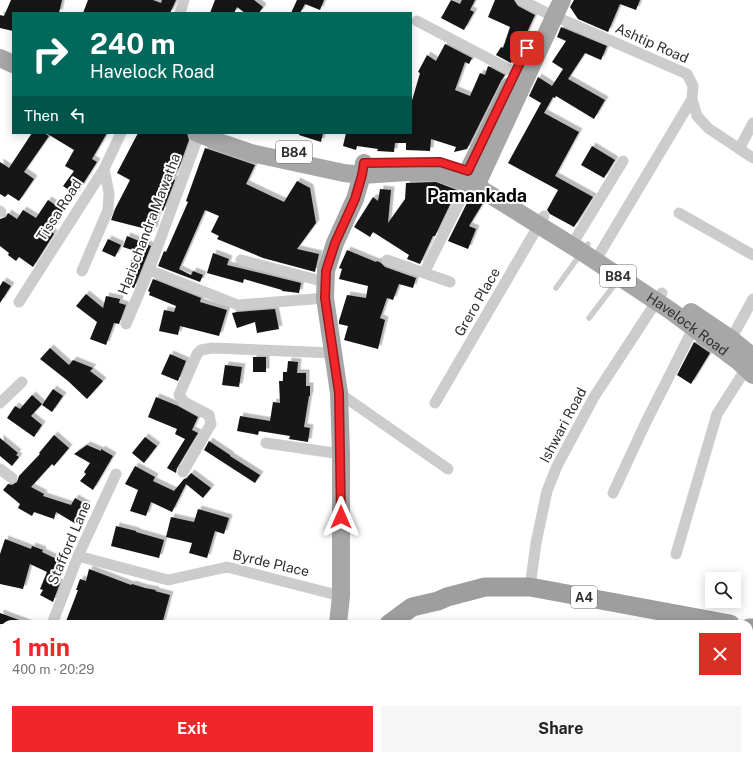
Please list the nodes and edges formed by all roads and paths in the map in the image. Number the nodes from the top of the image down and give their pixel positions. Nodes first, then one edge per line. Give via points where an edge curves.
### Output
1 (184, 0) edge
2 (521, 0) edge
3 (562, 0) edge
4 (550, 10) edge
5 (180, 12) edge
6 (416, 21) dead end
7 (0, 58) edge
8 (12, 64) edge
9 (0, 72) edge
10 (516, 73) junction
11 (12, 77) edge
12 (692, 99) junction
13 (753, 124) edge
14 (121, 134) edge
15 (198, 134) edge
16 (200, 134) edge
17 (229, 134) edge
18 (739, 149) junction
19 (753, 158) edge
20 (623, 161) dead end
21 (104, 169) junction
22 (363, 169) junction
23 (471, 180) junction
24 (679, 213) dead end
25 (541, 220) junction
26 (587, 247) junction
27 (753, 255) edge
28 (241, 260) dead end
29 (387, 260) dead end
30 (149, 270) junction
31 (82, 271) dead end
32 (424, 273) junction
33 (620, 277) junction
34 (450, 282) dead end
35 (556, 288) dead end
36 (325, 290) junction
37 (659, 297) junction
38 (753, 299) edge
39 (19, 302) dead end
40 (589, 318) dead end
41 (696, 322) junction
42 (126, 324) dead end
43 (727, 344) junction
44 (333, 353) junction
45 (751, 364) edge
46 (22, 382) dead end
47 (339, 393) junction
48 (0, 403) edge
49 (436, 403) dead end
50 (266, 443) dead end
51 (341, 454) junction
52 (0, 468) edge
53 (448, 468) dead end
54 (183, 472) dead end
55 (116, 474) dead end
56 (12, 478) dead end
57 (613, 493) dead end
58 (676, 554) dead end
59 (78, 556) junction
60 (530, 587) junction
61 (341, 596) junction
62 (438, 601) junction
63 (54, 620) edge
64 (344, 620) edge
65 (394, 620) edge
66 (416, 620) edge
67 (708, 620) edge

1 - 5 street
2 - 4 street, Ashtip Road
3 - 4 main road
4 - 10 main road
4 - 12 street, Ashtip Road via 687,74 693,86
4 - 23 main road
6 - 10 street
7 - 8 main road
9 - 11 main road
10 - 23 main road
12 - 18 street, Ashtip Road via 697,116 708,128
12 - 26 street
13 - 18 street
14 - 21 street, Tissa Road
15 - 30 street, Harischandra Mawatha
16 - 22 main road, Havelock Road / B84 via 251,153 344,173
17 - 22 main road, Havelock Road / B84 via 275,148 346,162
18 - 19 street, Ashtip Road
20 - 26 street
21 - 31 street via 109,193 108,210
21 - 39 street, Tissa Road
22 - 23 main road, Havelock Road / B84 via 438,172
22 - 36 main road via 355,199 335,243 326,271
23 - 25 main road, Havelock Road / B84
23 - 32 street
24 - 27 street
25 - 26 main road, Havelock Road / B84
25 - 49 street, Grero Place
26 - 33 main road, Havelock Road / B84
26 - 35 lane
26 - 37 main road, Havelock Road / B84
28 - 36 street
29 - 32 street
30 - 36 street via 238,305
30 - 42 street, Harischandra Mawatha
32 - 34 street
33 - 37 main road, Havelock Road / B84
33 - 40 lane
36 - 44 main road
37 - 41 main road, Havelock Road / B84
37 - 60 street, Ishwari Road via 594,397 557,466 547,490
38 - 43 street
41 - 43 main road, Havelock Road / B84
41 - 57 street
43 - 45 main road, Havelock Road / B84
44 - 47 main road
44 - 54 street via 212,348 201,350 179,395 184,402 209,415 211,424
45 - 58 street via 717,414
46 - 48 street
47 - 51 main road
47 - 53 street
50 - 51 street
51 - 61 main road
52 - 56 street
55 - 59 street, Stafford Lane
59 - 61 street, Byrde Place via 168,580 227,567
59 - 63 street, Stafford Lane
60 - 62 highway, A4 via 485,587
60 - 67 highway, A4
61 - 64 main road
62 - 65 highway, A4 via 412,607
62 - 66 highway, A4

